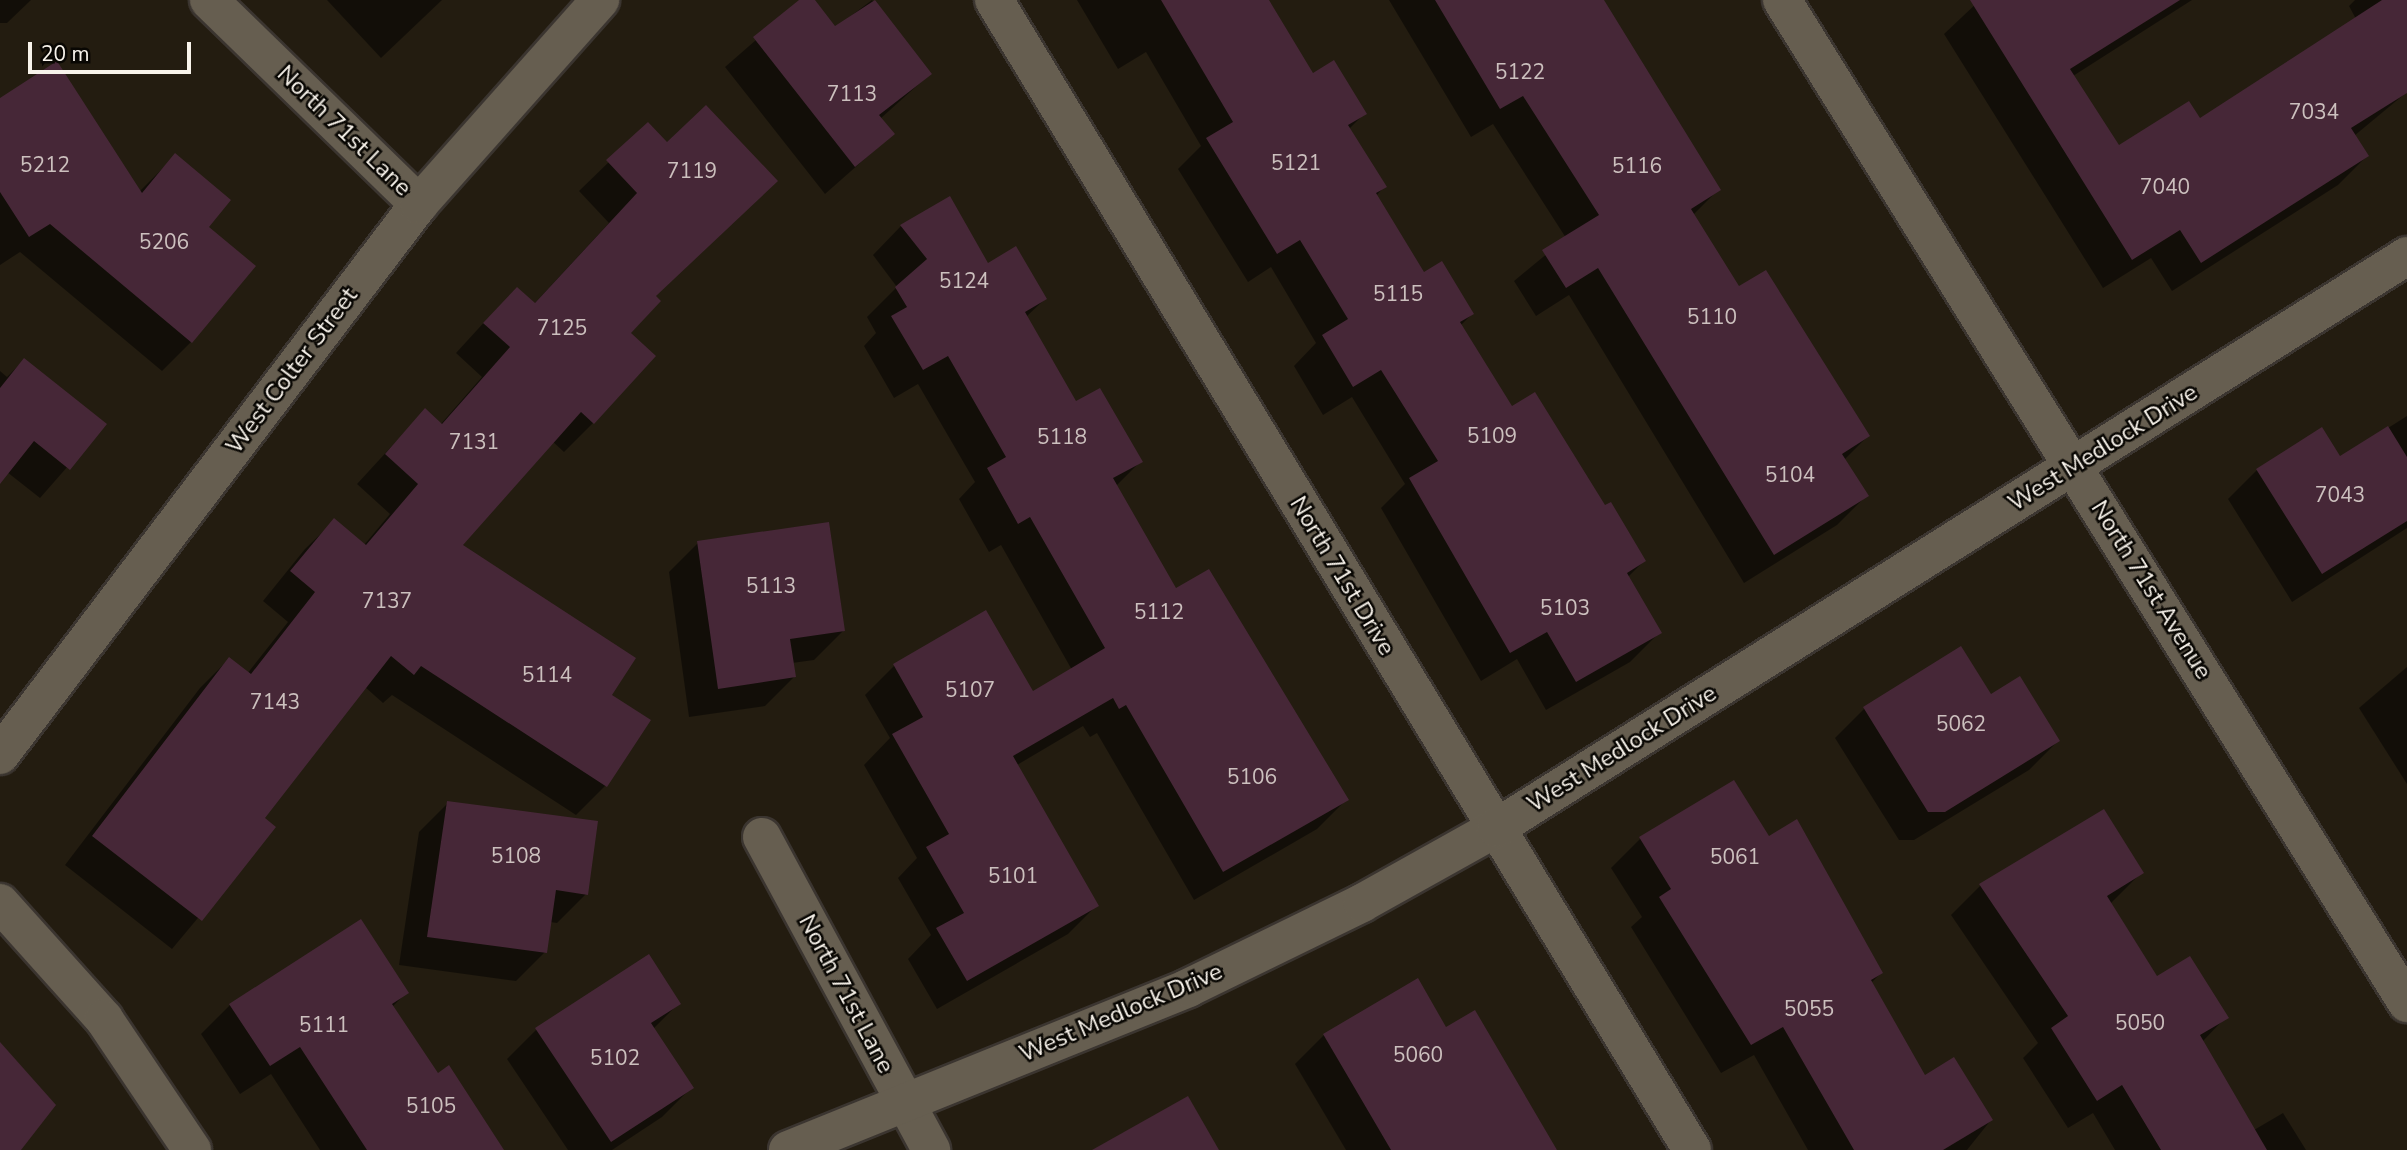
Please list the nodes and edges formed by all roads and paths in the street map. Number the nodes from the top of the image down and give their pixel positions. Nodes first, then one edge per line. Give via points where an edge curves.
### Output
1 (209, 0) edge
2 (600, 0) edge
3 (994, 0) edge
4 (1782, 0) edge
5 (419, 204) junction
6 (2407, 256) edge
7 (2075, 466) junction
8 (0, 755) edge
9 (1496, 828) junction
10 (762, 837) dead end
11 (0, 903) edge
12 (2401, 978) edge
13 (904, 1102) junction
14 (192, 1150) edge
15 (789, 1150) edge
16 (932, 1150) edge
17 (1692, 1150) edge

1 - 5 street, North 71st Lane
2 - 5 street, West Colter Street
3 - 9 street, North 71st Drive
4 - 7 street, North 71st Avenue
5 - 8 street, West Colter Street
6 - 7 street, West Medlock Drive
7 - 9 street, West Medlock Drive
7 - 12 street, North 71st Avenue
9 - 13 street, West Medlock Drive via 1362,903 1188,988
9 - 17 street, North 71st Drive
10 - 13 street, North 71st Lane
11 - 14 street via 104,1019
13 - 15 street, West Medlock Drive
13 - 16 street, North 71st Lane

